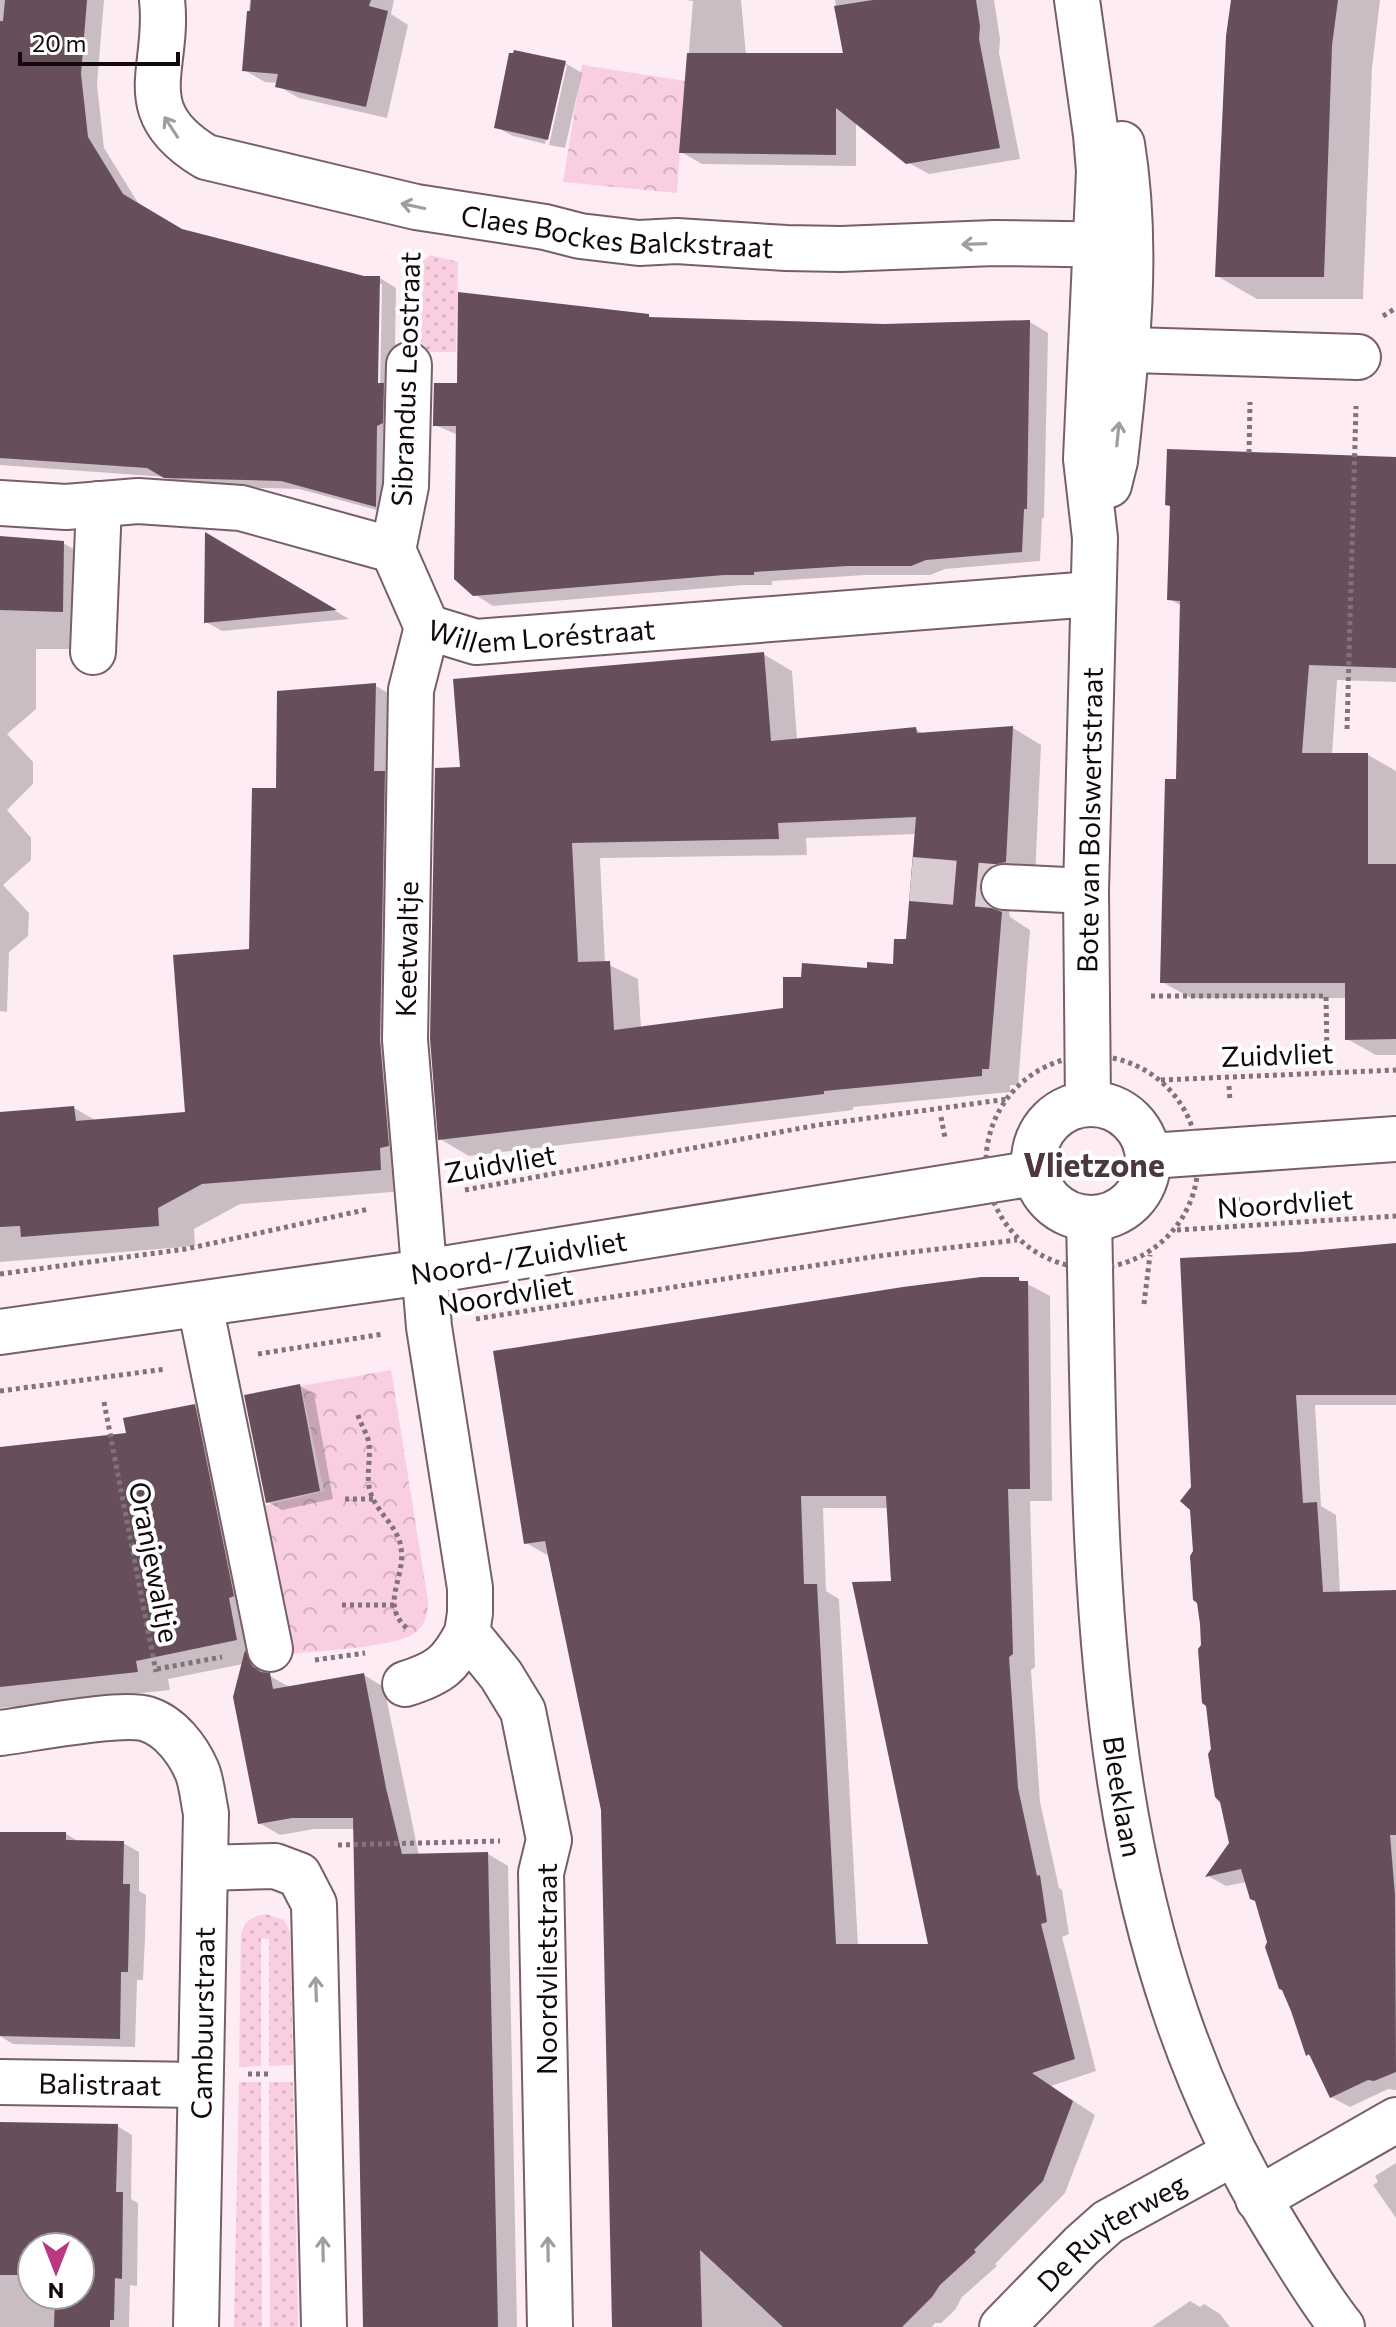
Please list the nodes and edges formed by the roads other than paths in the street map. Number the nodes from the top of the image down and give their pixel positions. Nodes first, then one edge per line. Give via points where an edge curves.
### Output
1 (162, 0) edge
2 (1077, 0) edge
3 (1101, 0) edge
4 (1113, 245) junction
5 (1110, 349) junction
6 (1358, 357) dead end
7 (409, 365) road end
8 (0, 503) edge
9 (99, 504) junction
10 (393, 550) junction
11 (1092, 594) junction
12 (427, 627) junction
13 (93, 652) dead end
14 (1004, 887) tunnel mouth
15 (1086, 891) junction
16 (1088, 1103) junction
17 (1396, 1139) edge
18 (1150, 1156) junction
19 (1035, 1173) junction
20 (1089, 1218) junction
21 (424, 1272) junction
22 (200, 1305) junction
23 (0, 1332) edge
24 (467, 1633) junction
25 (270, 1649) dead end
26 (405, 1684) dead end
27 (0, 1733) edge
28 (205, 1868) junction
29 (200, 2080) junction
30 (0, 2082) edge
31 (1396, 2120) edge
32 (1234, 2153) junction
33 (1258, 2199) junction
34 (196, 2327) edge
35 (324, 2327) edge
36 (550, 2327) edge
37 (1002, 2327) edge
38 (1342, 2327) edge

4 -> 1 street, Claes Bockes Balckstraat via 841,249 639,243 416,207 206,157 183,143 160,107
2 - 4 street
3 - 4 street via 1126,165
4 - 5 street, Bote van Bolswertstraat
5 - 6 street
5 - 11 street, Bote van Bolswertstraat via 1115,461 1095,538
7 - 10 street, Sibrandus Leostraat via 406,486
8 - 9 street
9 - 10 street via 241,508
9 - 13 street
10 - 12 street, Willem Loréstraat
11 - 12 street, Willem Loréstraat via 476,642
11 - 15 street, Bote van Bolswertstraat
12 - 21 street, Keetwaltje via 411,690 405,1040
14 - 15 street
15 - 16 street, Bote van Bolswertstraat
16 - 18 street via 1110,1106 1130,1118
16 - 19 street via 1065,1109 1048,1123 1033,1158
17 - 18 street
18 - 20 street via 1144,1187 1128,1206 1105,1218
19 - 20 street via 1057,1208
19 - 21 street, Noord-/Zuidvliet
20 - 32 street, Bleeklaan via 1098,1573 1116,1761 1141,1892 1162,1968 1200,2082
21 - 22 street, Noord-/Zuidvliet
21 - 24 street via 470,1588
22 - 23 street, Noord-/Zuidvliet
22 - 25 street
24 - 26 street via 453,1659 431,1676
36 -> 24 street, Noordvlietstraat via 541,1873 549,1840 523,1711
27 - 28 street, Cambuurstraat via 117,1718 146,1719 167,1730 185,1748 198,1773 206,1813
28 - 29 street, Cambuurstraat
35 -> 28 street via 314,1904 299,1875 275,1866
29 - 30 street, Balistraat
29 - 34 street, Cambuurstraat
31 - 33 street
32 - 33 street, Bleeklaan
32 - 37 street, De Ruyterweg via 1108,2222
33 - 38 street, Bleeklaan

